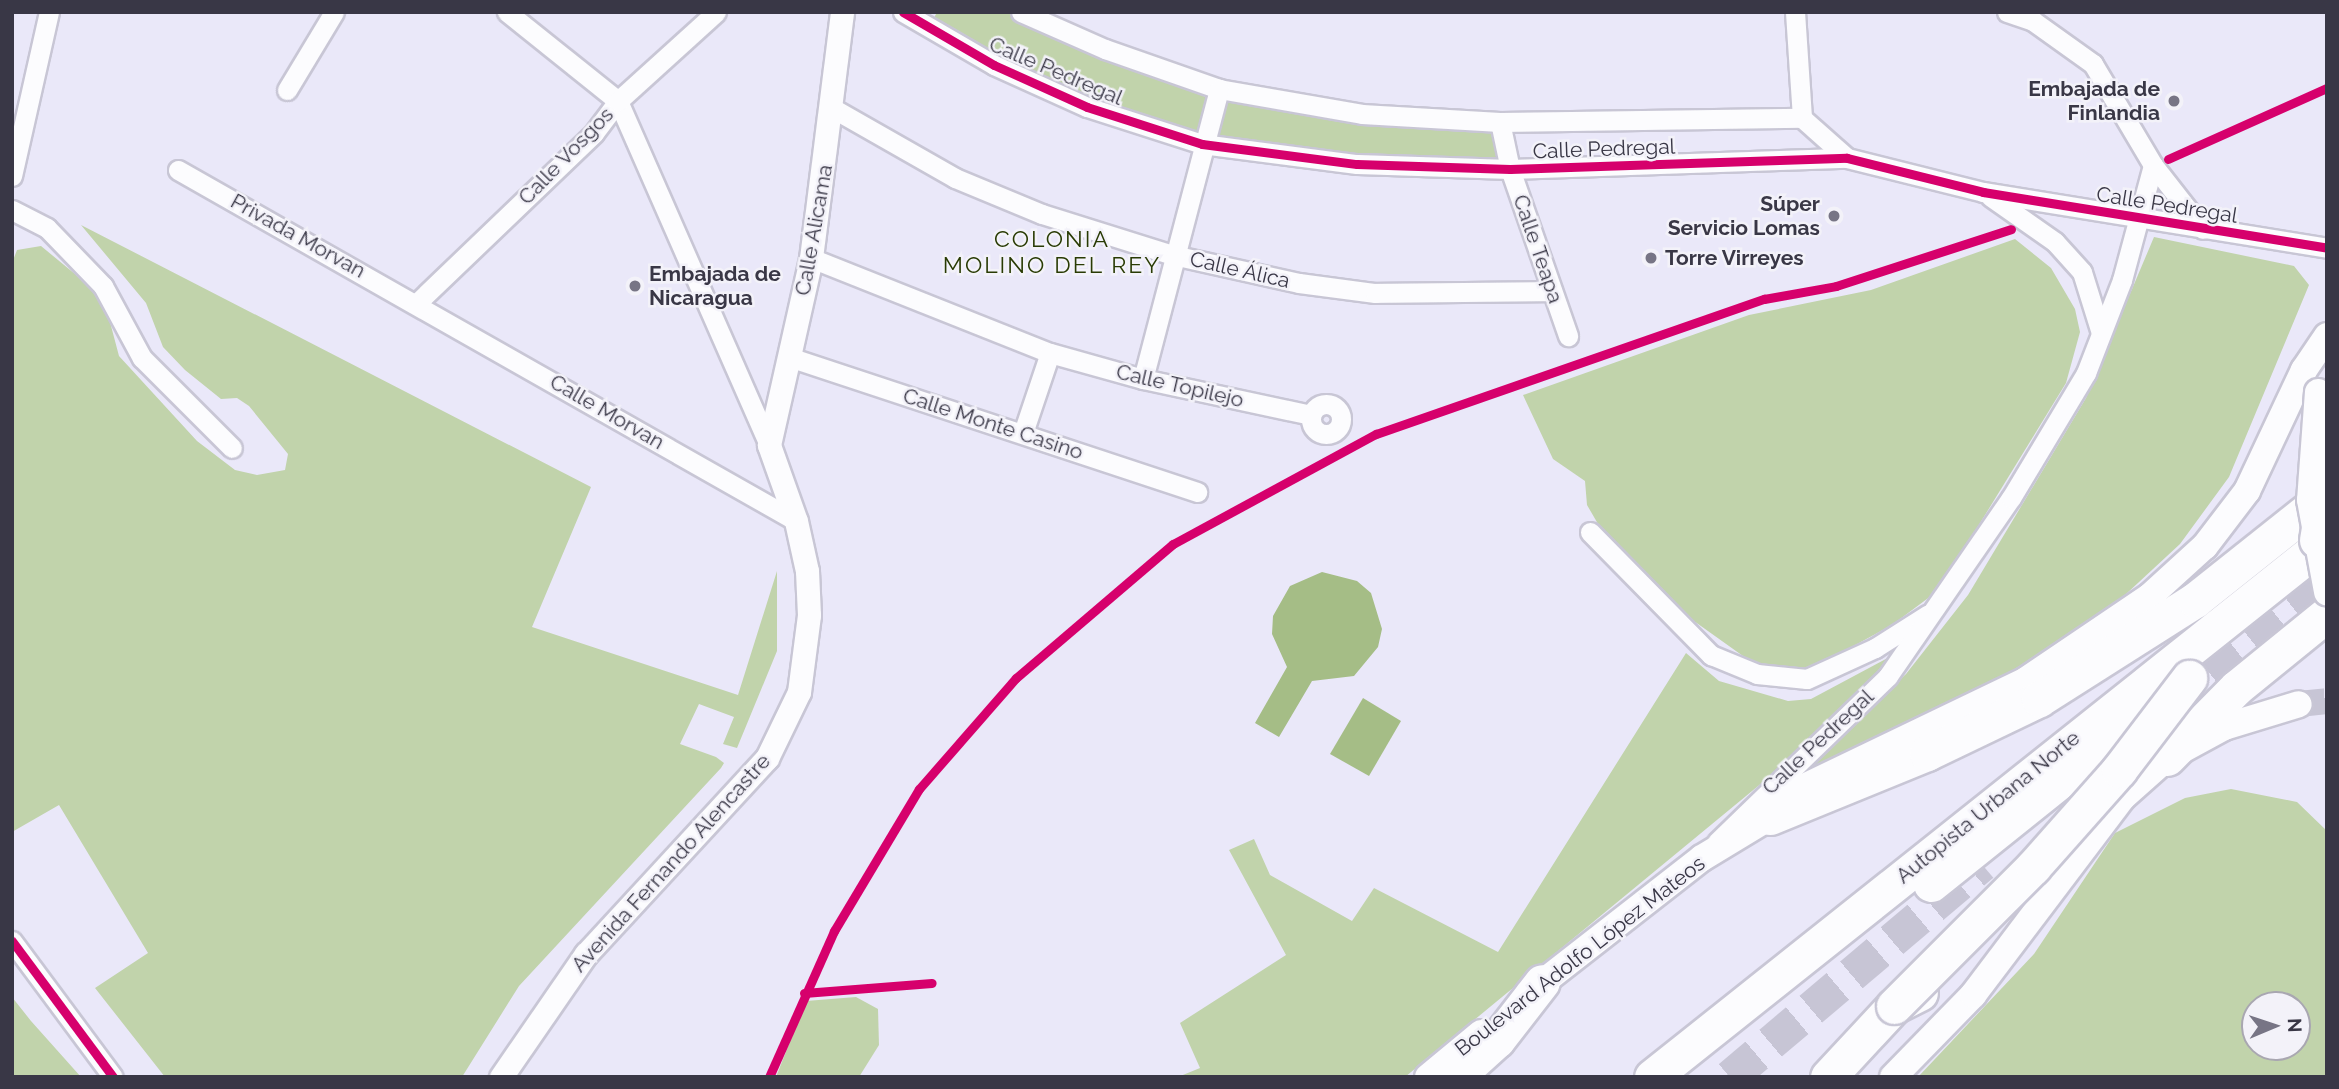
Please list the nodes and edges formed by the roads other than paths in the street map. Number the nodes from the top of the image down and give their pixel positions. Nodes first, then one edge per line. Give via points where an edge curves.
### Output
1 (49, 12) edge
2 (334, 12) edge
3 (507, 12) edge
4 (716, 12) edge
5 (842, 12) edge
6 (903, 12) edge
7 (1021, 12) edge
8 (1795, 12) edge
9 (2007, 12) edge
10 (1219, 89) junction
11 (286, 90) dead end
12 (618, 101) junction
13 (834, 109) junction
14 (1802, 117) junction
15 (1500, 122) junction
16 (1202, 144) junction
17 (1847, 158) junction
18 (2153, 165) junction
19 (1510, 169) junction
20 (178, 170) dead end
21 (12, 176) edge
22 (1983, 192) junction
23 (12, 210) edge
24 (2138, 219) junction
25 (2203, 229) junction
26 (2327, 248) edge
27 (1174, 254) junction
28 (811, 258) junction
29 (1552, 291) junction
30 (418, 302) junction
31 (2101, 334) junction
32 (1568, 335) dead end
33 (2327, 336) edge
34 (1050, 353) junction
35 (2327, 356) edge
36 (789, 357) junction
37 (1143, 379) junction
38 (1311, 415) dead end
39 (1023, 433) junction
40 (769, 446) junction
41 (232, 448) dead end
42 (2327, 477) edge
43 (1197, 492) dead end
44 (2327, 495) edge
45 (796, 521) junction
46 (1590, 532) dead end
47 (2324, 549) edge
48 (2327, 592) edge
49 (1934, 611) junction
50 (2327, 614) edge
51 (2146, 628) junction
52 (2189, 678) junction
53 (2300, 704) tunnel mouth
54 (2167, 758) junction
55 (2123, 797) junction
56 (1770, 817) junction
57 (1702, 858) junction
58 (2006, 894) junction
59 (1978, 938) junction
60 (12, 941) edge
61 (1542, 982) junction
62 (1894, 1006) junction
63 (113, 1077) edge
64 (501, 1077) edge
65 (1428, 1077) edge
66 (1457, 1077) edge
67 (1652, 1077) edge
68 (1690, 1077) edge
69 (1828, 1077) edge
70 (1893, 1077) edge

1 - 21 street
2 - 11 street
3 - 12 street, Avenida Fernando Alencastre
4 - 12 street, Calle Vosgos
5 - 13 street, Calle Alicama
6 - 16 street, Calle Pedregal via 994,65 1076,102
7 - 10 street, Calle Pedregal
8 - 14 street
9 - 18 street via 2034,22 2093,64
10 - 15 street, Calle Pedregal via 1362,114
10 - 16 street
12 - 30 street, Calle Vosgos via 594,133
12 - 40 street, Avenida Fernando Alencastre
13 - 27 street, Calle Álica via 955,178 1042,214
13 - 28 street, Calle Alicama
14 - 15 street, Calle Pedregal
14 - 17 street
15 - 19 street, Calle Teapa
16 - 19 street, Calle Pedregal via 1357,164
16 - 27 street
17 - 19 street, Calle Pedregal
17 - 22 street, Calle Pedregal
18 - 24 street, Calle Pedregal
18 - 25 street
19 - 29 street, Calle Teapa
20 - 30 street, Privada Morvan
22 - 24 street, Calle Pedregal
22 - 31 street, Calle Pedregal via 2055,242 2082,272
23 - 41 street via 47,228 103,286 142,358
24 - 25 street, Calle Pedregal
24 - 31 street, Calle Pedregal
25 - 26 street, Calle Pedregal
27 - 29 street, Calle Álica via 1299,284 1375,293
27 - 37 street
28 - 34 street, Calle Topilejo
28 - 36 street, Calle Alicama
29 - 32 street, Calle Teapa
30 - 45 street, Calle Morvan
31 - 49 street, Calle Pedregal via 2064,415
33 - 56 main road, Boulevard Adolfo López Mateos via 2304,370 2247,491 2205,546 2150,597 2045,670 1812,782
34 - 37 street, Calle Topilejo
34 - 39 street
35 - 47 main road, bridge via 2318,392 2310,471
36 - 39 street, Calle Monte Casino
36 - 40 street, Calle Alicama
37 - 38 street, Calle Topilejo
39 - 43 street, Calle Monte Casino
40 - 45 street, Avenida Fernando Alencastre
42 - 47 highway, bridge
42 - 51 highway via 2209,567
44 - 51 highway via 2195,600
45 - 64 street, Avenida Fernando Alencastre via 809,615 806,659 783,730 767,758 586,954
46 - 49 street via 1711,655 1757,674 1807,679 1875,648
47 - 48 main road, bridge
47 - 52 highway, Autopista Urbana Norte
47 - 67 highway, Autopista Urbana Norte
49 - 57 street, Calle Pedregal via 1888,676 1835,732 1766,789
50 - 54 highway via 2235,688
51 - 56 highway via 2012,714
52 - 58 highway, bridge via 2119,770
52 - 68 highway, Autopista Urbana Norte, bridge
53 - 54 main road via 2248,716
54 - 55 main road
55 - 59 highway via 2096,813
55 - 70 main road via 1973,995
56 - 57 main road, Boulevard Adolfo López Mateos
57 - 61 main road, Boulevard Adolfo López Mateos
58 - 59 highway, bridge
58 - 62 highway, bridge
59 - 62 highway, bridge via 1927,988
60 - 63 street
61 - 65 main road, Boulevard Adolfo López Mateos
61 - 66 highway via 1497,1040
62 - 69 highway

